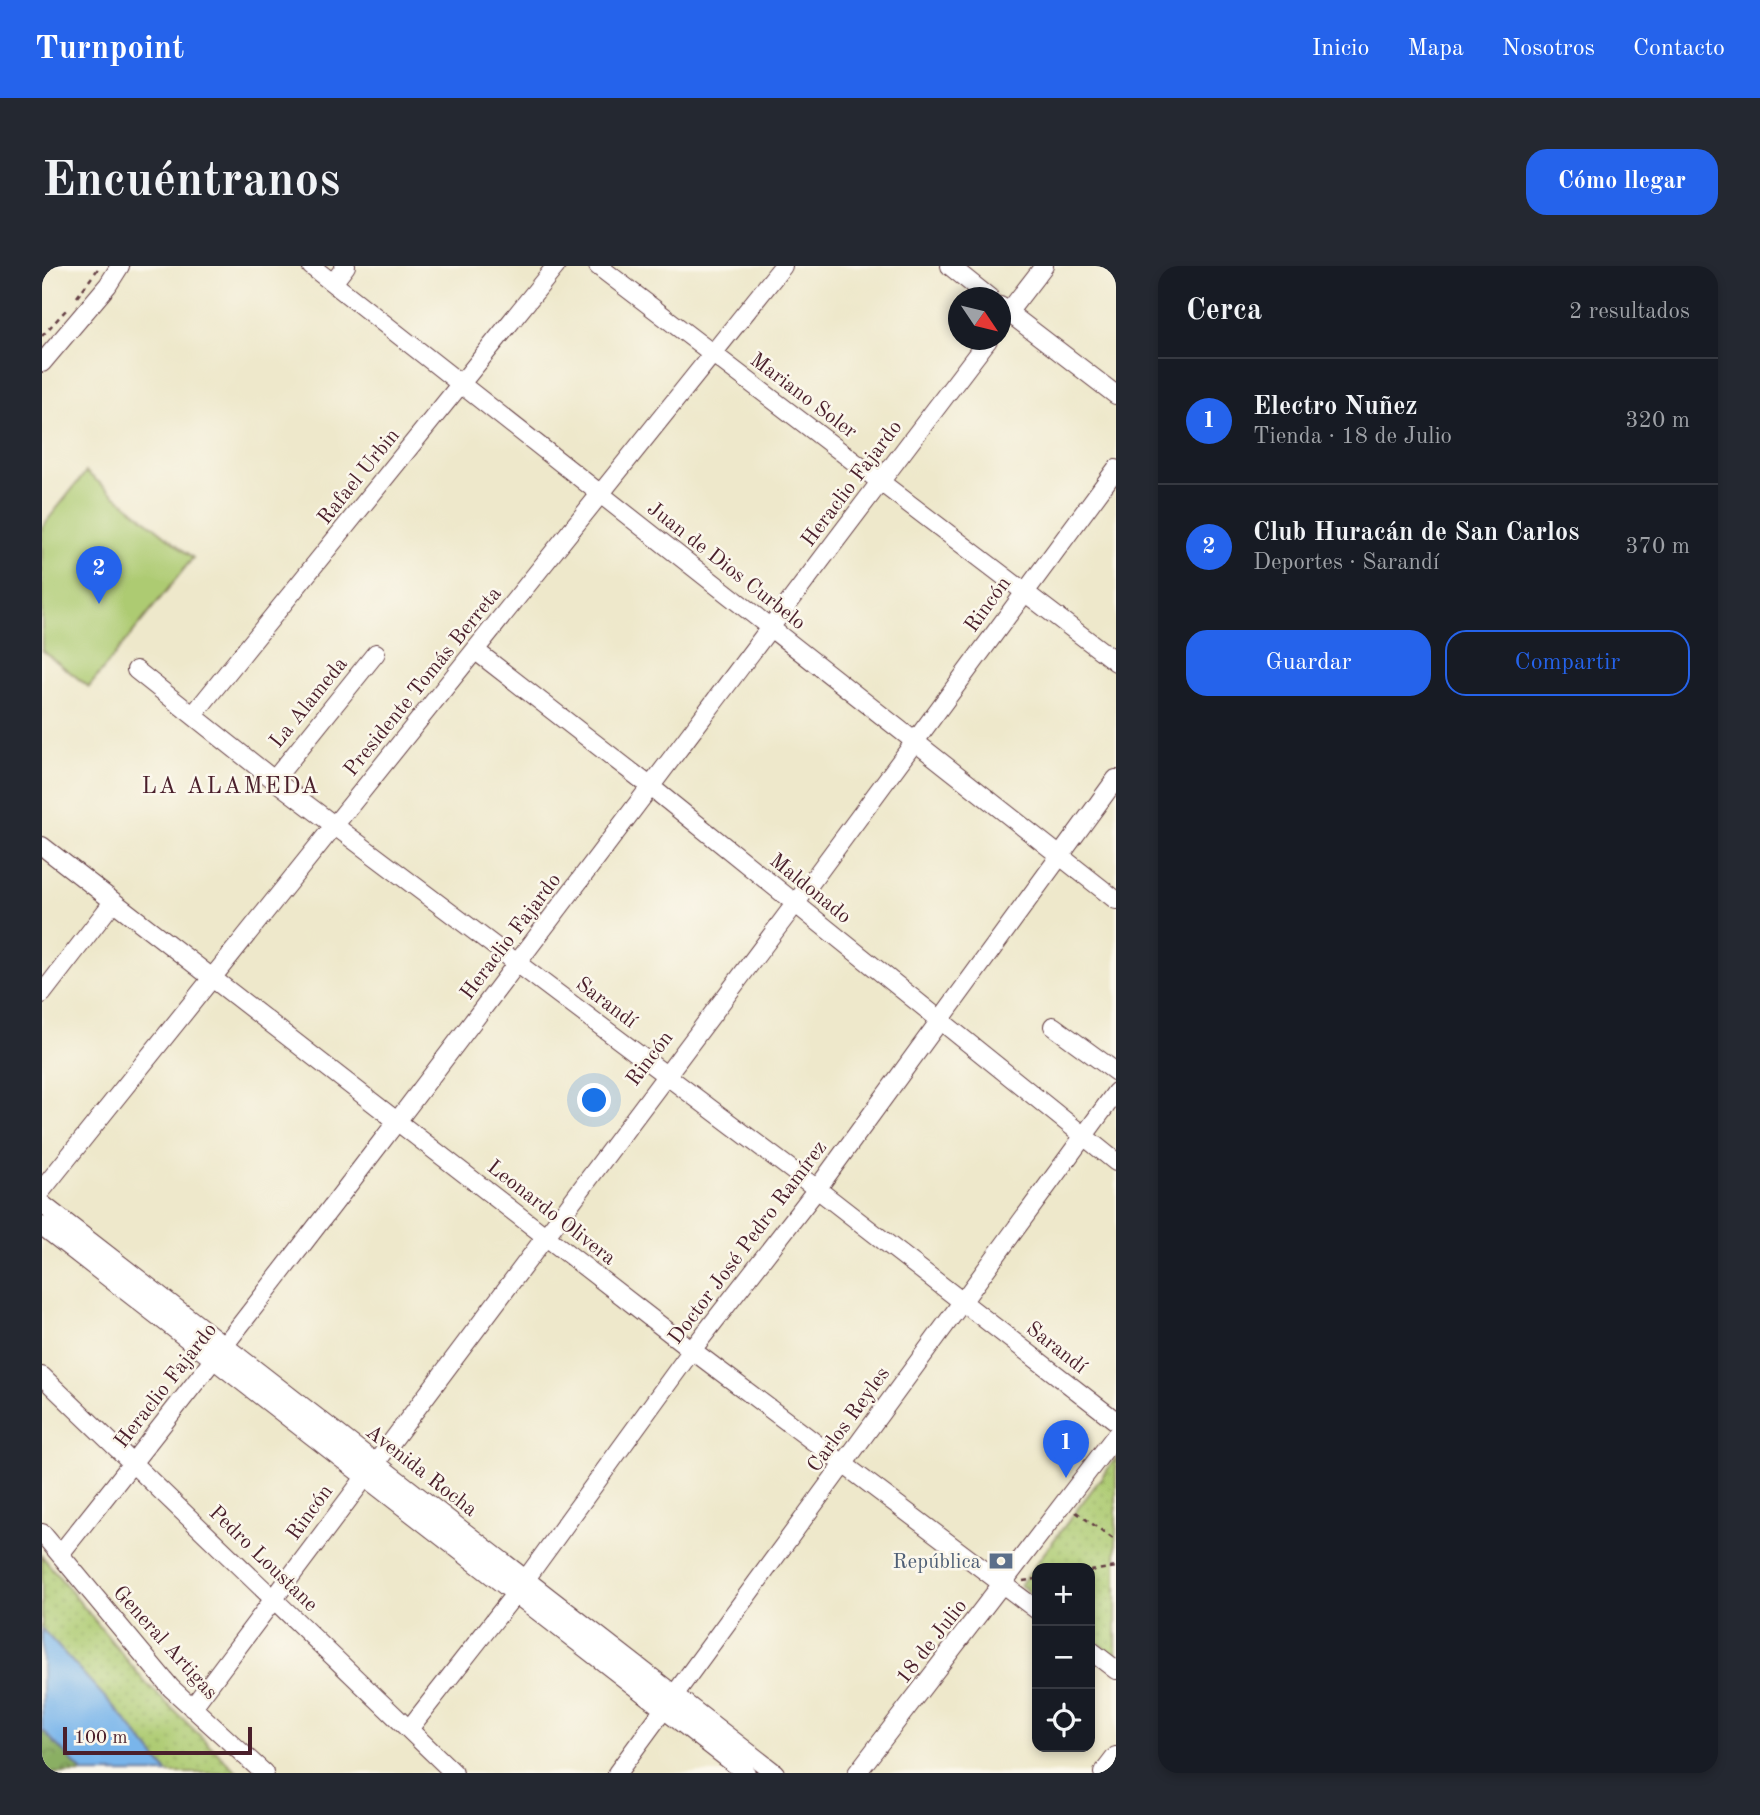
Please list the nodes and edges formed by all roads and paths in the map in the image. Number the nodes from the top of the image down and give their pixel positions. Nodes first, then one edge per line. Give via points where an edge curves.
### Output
1 (100, 266) edge
2 (120, 266) edge
3 (311, 266) edge
4 (346, 266) edge
5 (556, 266) edge
6 (598, 266) edge
7 (783, 266) edge
8 (950, 266) edge
9 (1044, 266) edge
10 (333, 283) junction
11 (976, 287) edge
12 (1011, 304) edge
13 (1011, 319) edge
14 (42, 335) edge
15 (980, 350) edge
16 (712, 354) junction
17 (42, 363) edge
18 (462, 383) junction
19 (1116, 395) edge
20 (1116, 469) edge
21 (880, 482) junction
22 (600, 495) junction
23 (1024, 592) junction
24 (770, 627) junction
25 (476, 651) junction
26 (376, 653) dead end
27 (1116, 662) edge
28 (136, 670) dead end
29 (194, 714) junction
30 (916, 741) junction
31 (1116, 779) edge
32 (274, 780) junction
33 (651, 787) junction
34 (335, 826) junction
35 (42, 846) edge
36 (1060, 856) junction
37 (1116, 900) edge
38 (113, 902) junction
39 (795, 904) junction
40 (518, 963) junction
41 (211, 979) junction
42 (42, 994) edge
43 (941, 1021) junction
44 (1053, 1026) dead end
45 (1116, 1072) edge
46 (665, 1074) junction
47 (1116, 1092) edge
48 (398, 1121) junction
49 (1083, 1136) junction
50 (1116, 1162) edge
51 (817, 1189) junction
52 (42, 1190) edge
53 (42, 1204) edge
54 (42, 1226) edge
55 (545, 1235) junction
56 (961, 1302) junction
57 (692, 1350) junction
58 (219, 1353) junction
59 (42, 1376) edge
60 (1116, 1421) edge
61 (1116, 1435) edge
62 (844, 1463) junction
63 (133, 1464) junction
64 (369, 1469) junction
65 (1065, 1503) junction
66 (42, 1533) edge
67 (1116, 1541) edge
68 (60, 1554) junction
69 (1116, 1567) edge
70 (1095, 1570) edge
71 (526, 1579) junction
72 (1003, 1584) junction
73 (515, 1594) junction
74 (273, 1599) junction
75 (1032, 1606) edge
76 (1095, 1654) edge
77 (1116, 1670) edge
78 (670, 1703) junction
79 (192, 1708) junction
80 (409, 1729) junction
81 (1116, 1756) edge
82 (264, 1773) edge
83 (454, 1773) edge
84 (617, 1773) edge
85 (746, 1773) edge
86 (775, 1773) edge
87 (857, 1773) edge
88 (1103, 1773) edge

1 - 14 path
2 - 17 street
3 - 10 street, Juan de Dios Curbelo
4 - 10 street
5 - 18 street, Rafael Urbin
6 - 16 street, Mariano Soler
7 - 16 street, Presidente Tomás Berreta
8 - 11 street
9 - 12 street
10 - 18 street, Juan de Dios Curbelo
13 - 19 street
15 - 21 street, Heraclio Fajardo
16 - 21 street, Mariano Soler
16 - 22 street, Presidente Tomás Berreta
18 - 22 street, Juan de Dios Curbelo
18 - 29 street, Rafael Urbin
20 - 23 street, Rincón
21 - 23 street, Mariano Soler
21 - 24 street, Heraclio Fajardo
22 - 24 street, Juan de Dios Curbelo
22 - 25 street, Presidente Tomás Berreta
23 - 27 street, Mariano Soler
23 - 30 street, Rincón
24 - 30 street, Juan de Dios Curbelo
24 - 33 street, Heraclio Fajardo
25 - 33 street, Maldonado
25 - 34 street, Presidente Tomás Berreta
26 - 32 street, La Alameda
28 - 29 street, Sarandí
29 - 32 street, Sarandí
30 - 36 street, Juan de Dios Curbelo
30 - 39 street, Rincón
31 - 36 street, Doctor José Pedro Ramírez
32 - 34 street, Sarandí
33 - 39 street, Maldonado
33 - 40 street, Heraclio Fajardo
34 - 40 street, Sarandí
34 - 41 street, Presidente Tomás Berreta
35 - 38 street, Leonardo Olivera
36 - 37 street, Juan de Dios Curbelo
36 - 43 street, Doctor José Pedro Ramírez
38 - 41 street, Leonardo Olivera
38 - 42 street
39 - 43 street, Maldonado
39 - 46 street, Rincón
40 - 46 street, Sarandí
40 - 48 street, Heraclio Fajardo
41 - 48 street, Leonardo Olivera
41 - 52 street, Presidente Tomás Berreta
43 - 49 street, Maldonado
43 - 51 street, Doctor José Pedro Ramírez
44 - 45 street
46 - 51 street, Sarandí
46 - 55 street, Rincón
47 - 49 street, Carlos Reyles
48 - 55 street, Leonardo Olivera
48 - 58 street, Heraclio Fajardo
49 - 50 street, Maldonado
49 - 56 street, Carlos Reyles
51 - 56 street, Sarandí
51 - 57 street, Doctor José Pedro Ramírez
53 - 58 street, Avenida Rocha
54 - 58 street, Avenida Rocha
55 - 57 street, Leonardo Olivera
55 - 64 street, Rincón
56 - 60 street, Sarandí
56 - 62 street, Carlos Reyles
57 - 62 street, Leonardo Olivera
57 - 71 street, Doctor José Pedro Ramírez
58 - 63 street, Heraclio Fajardo
58 - 64 street, Avenida Rocha
59 - 63 street, Pedro Loustane
61 - 65 street, 18 de Julio
62 - 72 street, Leonardo Olivera
62 - 78 street, Carlos Reyles
63 - 68 street, Heraclio Fajardo
63 - 74 street, Pedro Loustane
64 - 71 street, Avenida Rocha
64 - 73 street, Avenida Rocha
64 - 74 street, Rincón
65 - 67 path
65 - 72 street, 18 de Julio
66 - 68 street, General Artigas
68 - 79 street, General Artigas via 152,1667
69 - 70 path
71 - 73 street, Doctor José Pedro Ramírez
71 - 78 street, Avenida Rocha
72 - 75 street, Leonardo Olivera
72 - 87 street, 18 de Julio
73 - 78 street, Avenida Rocha
73 - 80 street, Doctor José Pedro Ramírez
74 - 79 street, Rincón
74 - 80 street, Pedro Loustane
76 - 77 street
78 - 84 street, Carlos Reyles
78 - 85 street, Avenida Rocha
78 - 86 street, Avenida Rocha
79 - 82 street, General Artigas
80 - 83 street, Pedro Loustane
81 - 88 street

